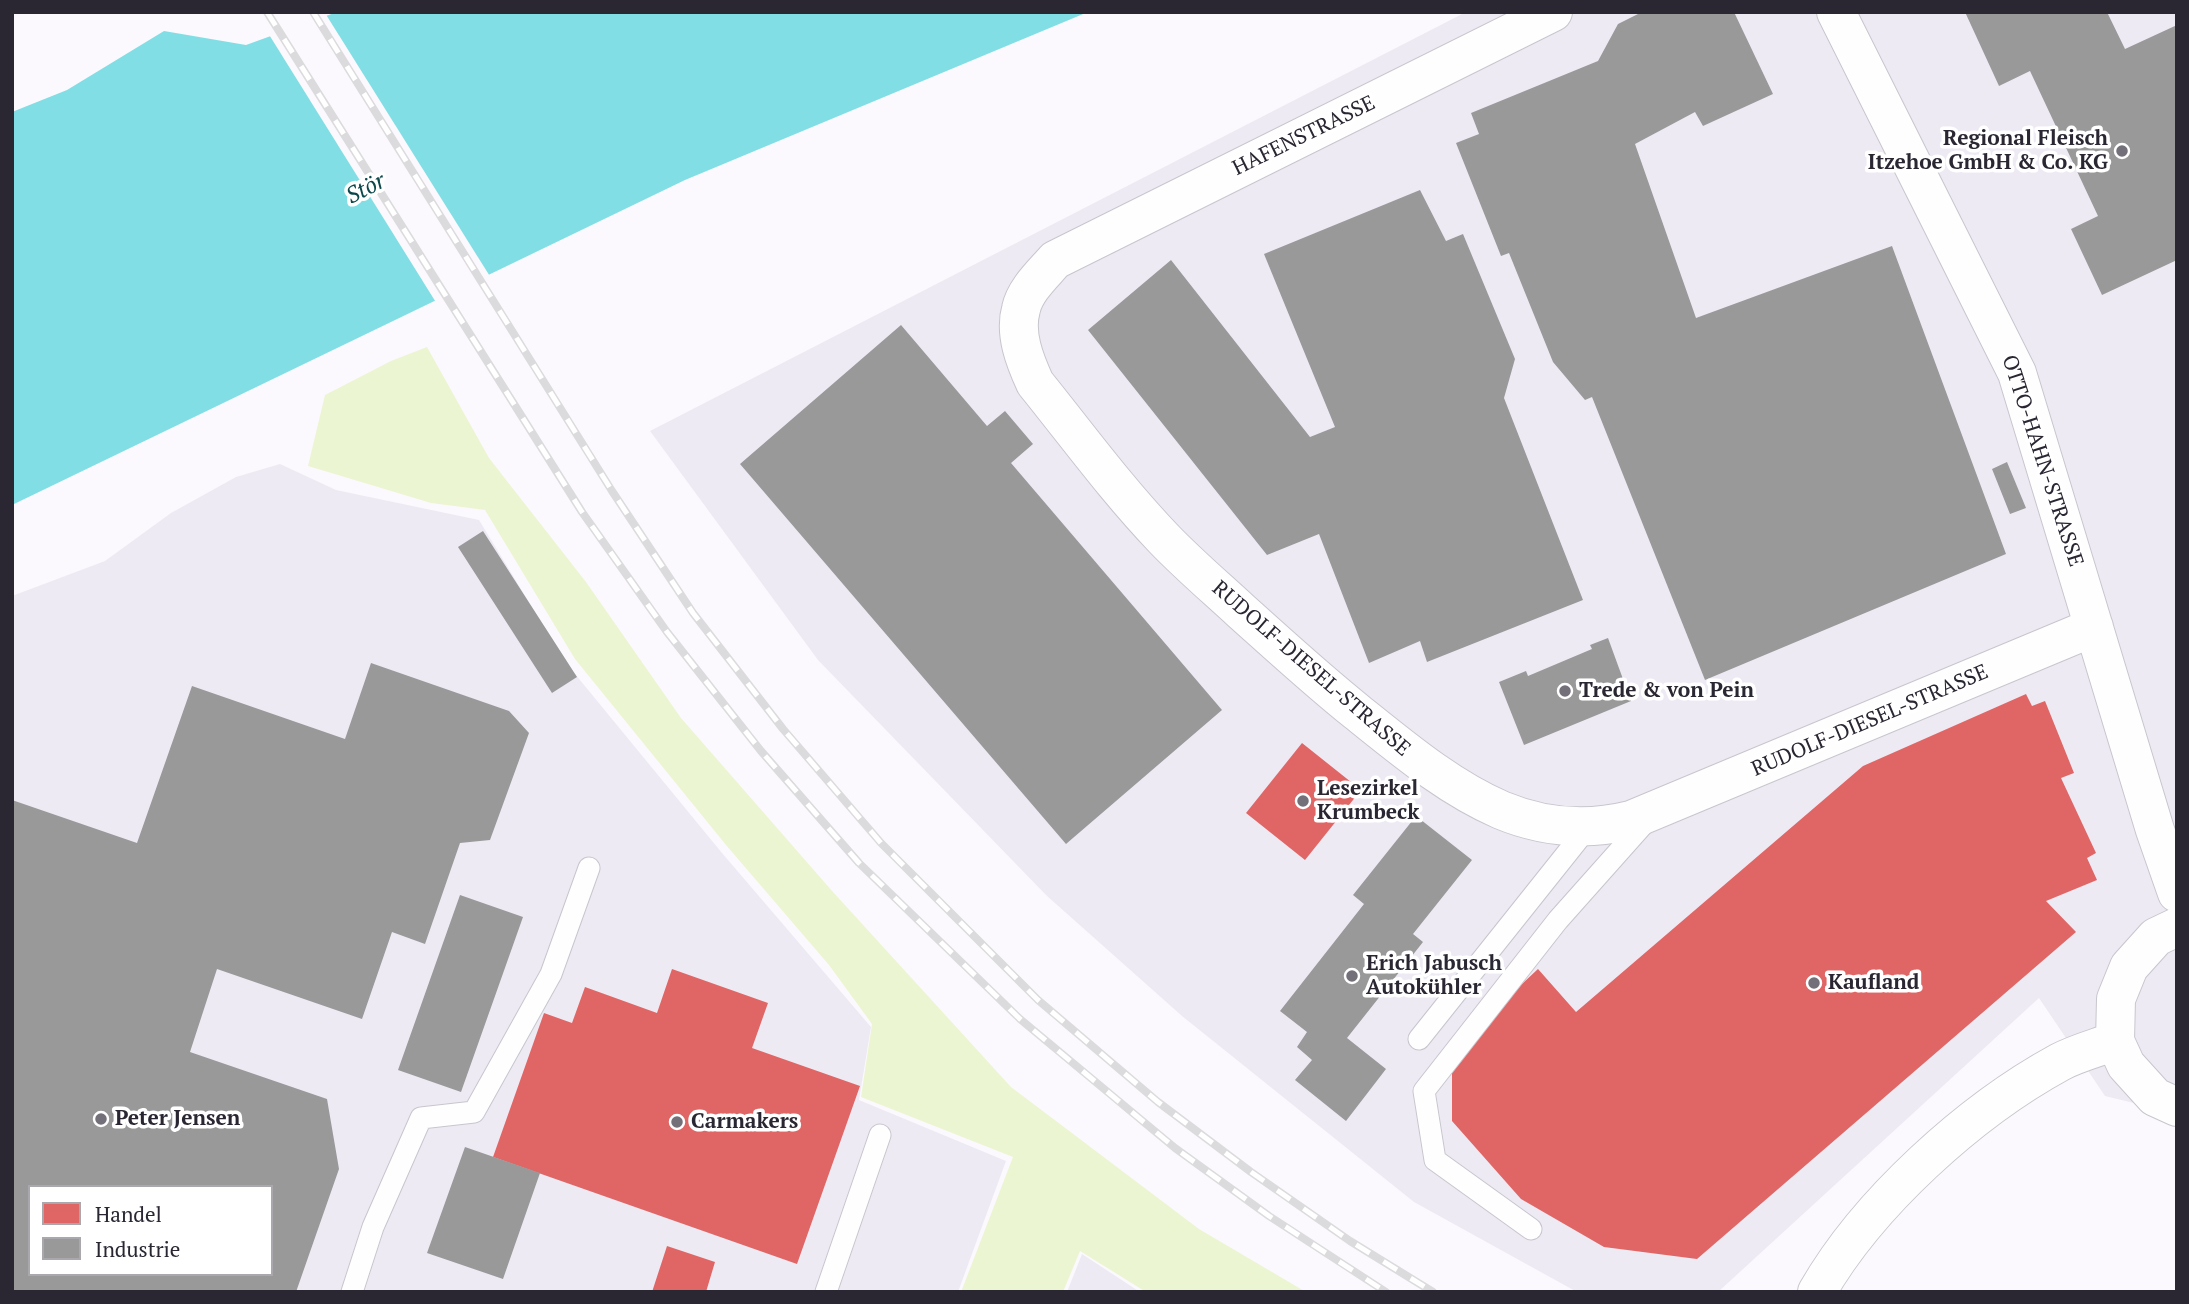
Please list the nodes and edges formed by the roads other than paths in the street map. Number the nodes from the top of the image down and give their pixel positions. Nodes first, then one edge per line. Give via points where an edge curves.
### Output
1 (1553, 12) edge
2 (1836, 12) edge
3 (1055, 260) joint
4 (2094, 627) junction
5 (1656, 811) junction
6 (1588, 828) junction
7 (589, 868) dead end
8 (2177, 893) edge
9 (2177, 927) edge
10 (1419, 1040) dead end
11 (2115, 1041) junction
12 (2177, 1107) edge
13 (880, 1135) dead end
14 (1531, 1228) dead end
15 (352, 1292) edge
16 (826, 1292) edge
17 (1817, 1292) edge

1 - 3 street, HAFENSTRASSE
2 - 4 street, OTTO-HAHN-STRASSE via 2017,373
3 - 6 street, RUDOLF-DIESEL-STRASSE via 1020,309 1024,359 1035,383 1164,539 1324,685 1440,776 1501,810 1558,827
4 - 5 street, RUDOLF-DIESEL-STRASSE
4 - 8 street, OTTO-HAHN-STRASSE
5 - 6 street, RUDOLF-DIESEL-STRASSE
5 - 14 lane via 1558,919 1424,1091 1435,1160
6 - 10 lane
7 - 15 lane via 551,974 474,1112 421,1118 373,1227
9 - 11 street via 2156,937 2129,967 2116,999
11 - 12 street via 2126,1065 2155,1097
11 - 17 street via 2062,1061 2000,1100 1940,1149 1873,1213
13 - 16 lane

